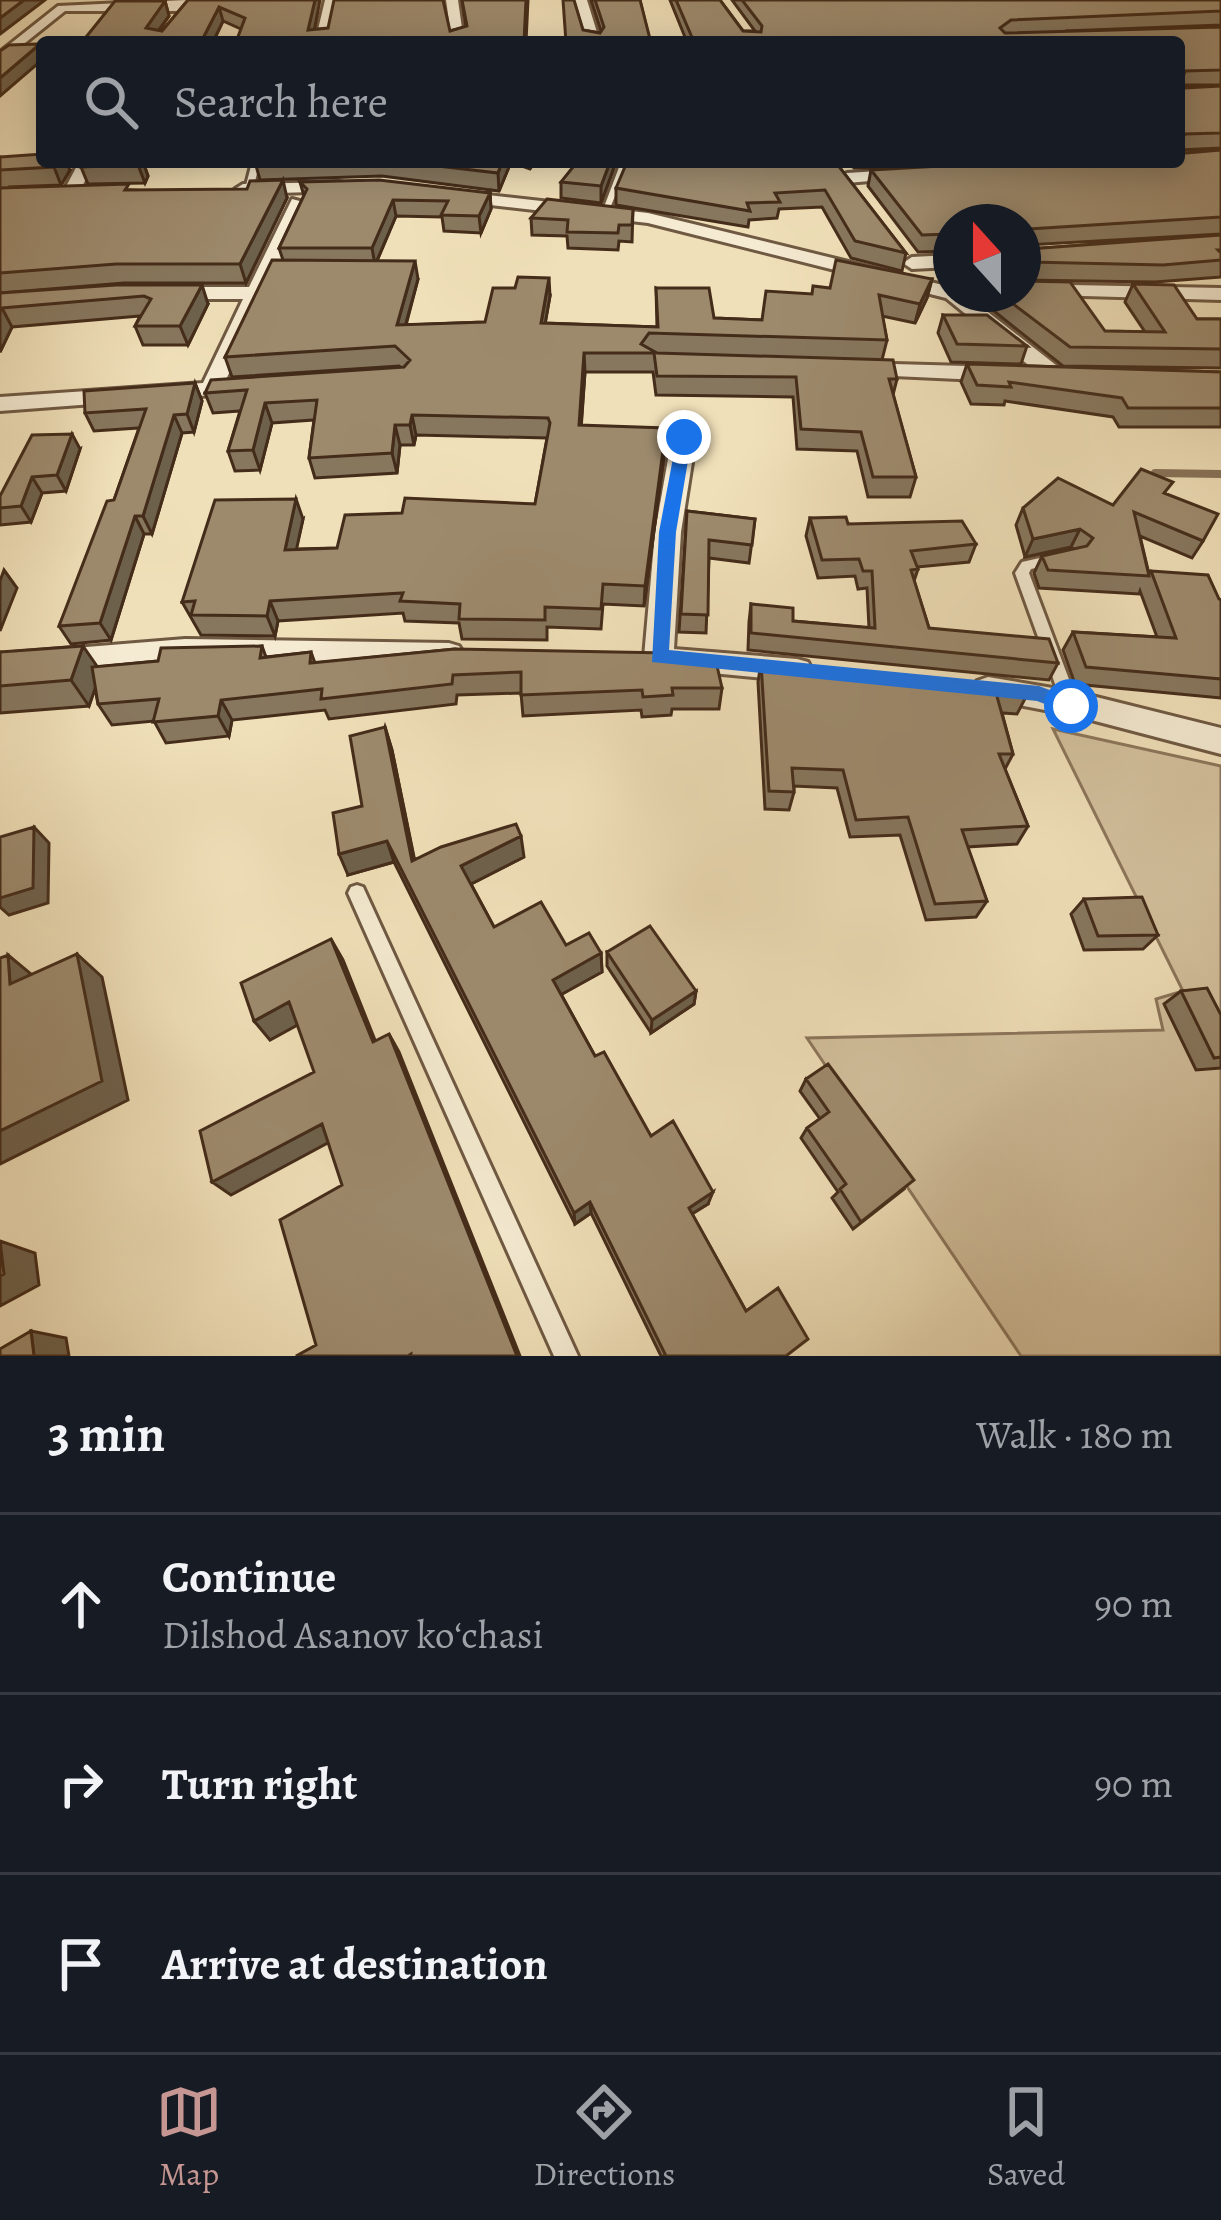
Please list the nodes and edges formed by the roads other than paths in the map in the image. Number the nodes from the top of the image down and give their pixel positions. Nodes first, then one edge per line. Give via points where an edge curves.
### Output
1 (331, 0) edge
2 (452, 0) edge
3 (581, 0) edge
4 (190, 3) edge
5 (174, 24) edge
6 (322, 36) edge
7 (457, 36) edge
8 (592, 36) edge
9 (0, 59) edge
10 (84, 168) edge
11 (254, 168) edge
12 (623, 168) edge
13 (842, 170) edge
14 (938, 172) edge
15 (358, 187) edge
16 (249, 189) junction
17 (226, 190) edge
18 (70, 194) junction
19 (92, 194) edge
20 (440, 194) edge
21 (46, 195) edge
22 (860, 195) edge
23 (298, 203) edge
24 (604, 213) junction
25 (899, 246) edge
26 (933, 262) edge
27 (912, 263) junction
28 (267, 271) junction
29 (290, 271) edge
30 (933, 280) edge
31 (933, 287) edge
32 (1041, 290) edge
33 (146, 293) edge
34 (257, 293) junction
35 (1221, 294) edge
36 (974, 312) edge
37 (844, 368) edge
38 (1056, 376) junction
39 (1103, 377) edge
40 (258, 386) edge
41 (211, 389) junction
42 (0, 404) edge
43 (684, 437) dead end
44 (1072, 556) edge
45 (470, 654) edge
46 (0, 665) edge
47 (825, 673) edge
48 (968, 687) edge
49 (1071, 706) junction
50 (1221, 740) edge
51 (357, 893) dead end
52 (566, 1356) edge

1 - 6 street
2 - 7 street
3 - 8 street
4 - 5 street
4 - 9 street via 62,8
10 - 18 street
11 - 16 lane
12 - 24 lane
13 - 14 street
13 - 22 street
15 - 16 street
16 - 17 street
18 - 19 street
18 - 21 street
20 - 24 street
23 - 28 street
24 - 31 street
25 - 27 street
26 - 27 street
27 - 30 street
28 - 29 lane
28 - 34 street
32 - 35 street
33 - 34 street
34 - 41 street
36 - 38 street
37 - 38 street
38 - 39 street
40 - 41 street
41 - 42 street
43 - 47 street via 647,657
44 - 49 lane via 1022,573
45 - 46 street via 185,650
48 - 49 street
49 - 50 street
51 - 52 lane

